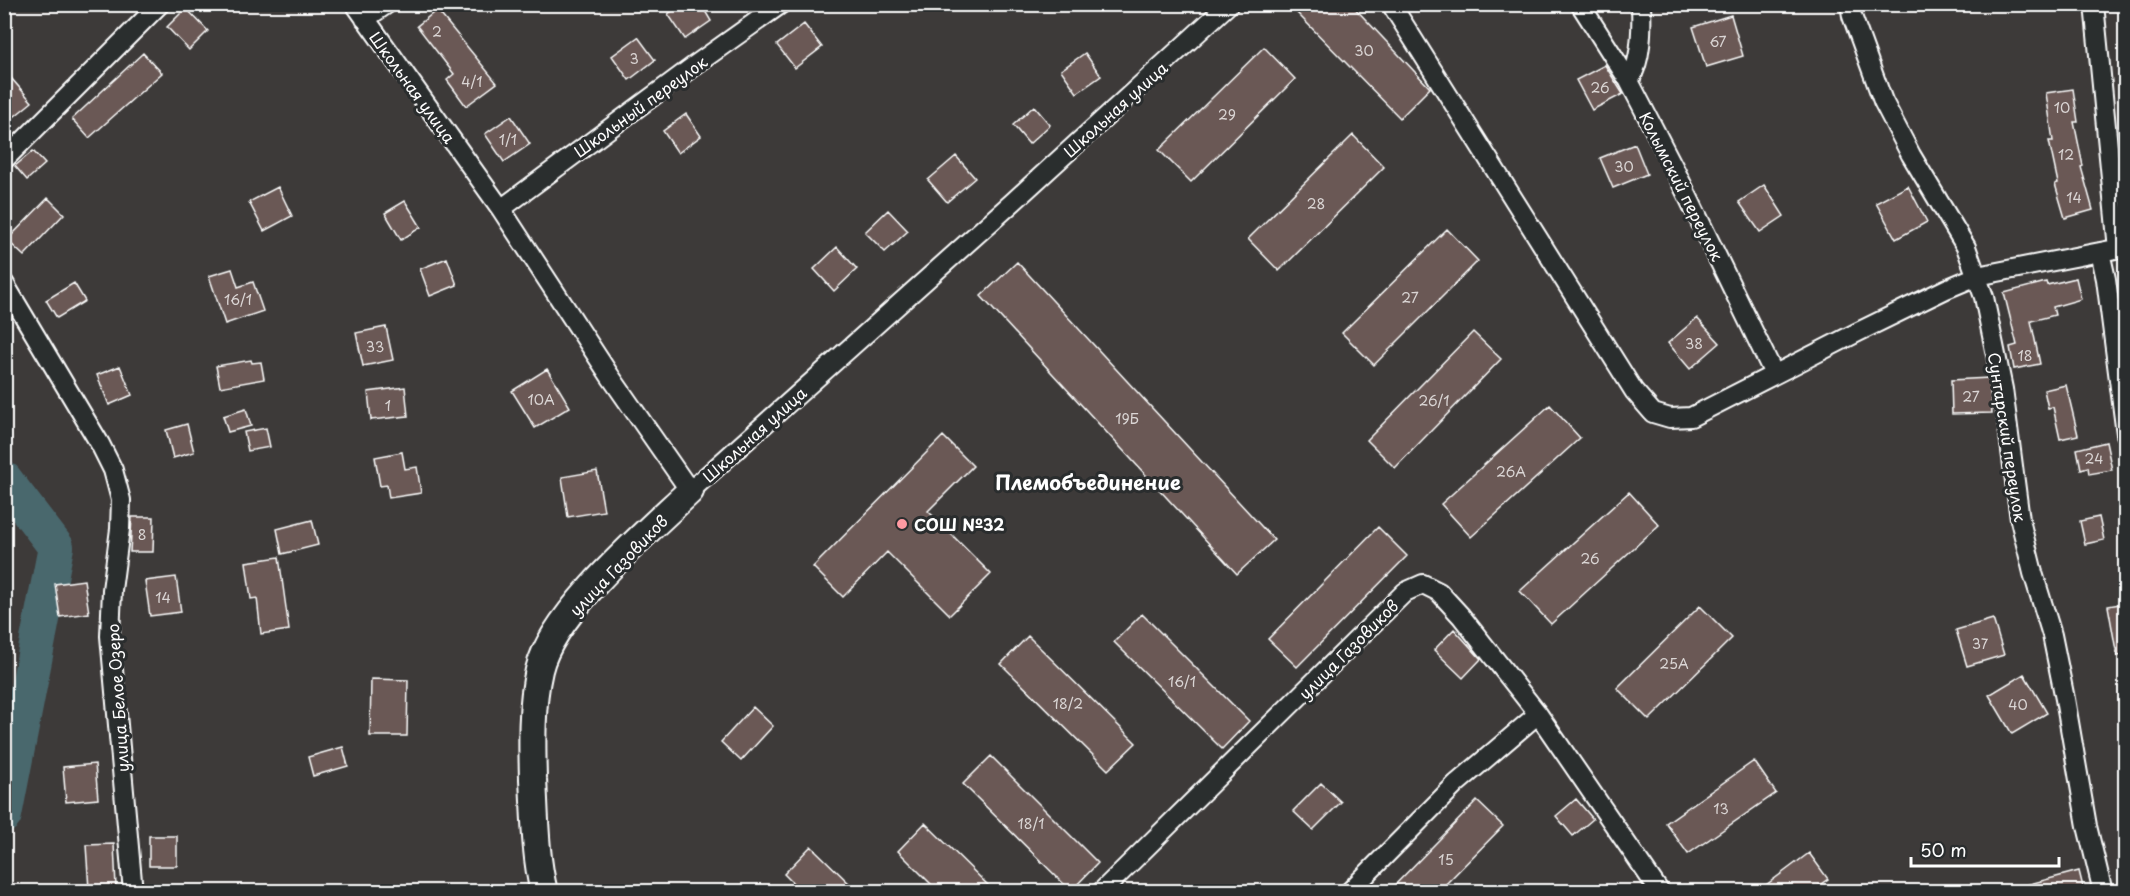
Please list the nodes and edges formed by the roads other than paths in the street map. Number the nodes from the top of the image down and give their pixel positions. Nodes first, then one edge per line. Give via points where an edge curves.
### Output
1 (160, 4) edge
2 (387, 4) edge
3 (781, 4) edge
4 (1229, 4) edge
5 (1391, 4) edge
6 (1580, 4) edge
7 (1641, 4) edge
8 (1850, 4) edge
9 (2094, 4) edge
10 (360, 12) edge
11 (1629, 81) junction
12 (4, 159) edge
13 (501, 209) junction
14 (2122, 248) edge
15 (2100, 252) junction
16 (1977, 276) junction
17 (4, 283) edge
18 (1774, 374) junction
19 (2126, 434) edge
20 (690, 491) junction
21 (1538, 714) junction
22 (133, 891) edge
23 (544, 891) edge
24 (1101, 891) edge
25 (1349, 891) edge
26 (1660, 891) edge
27 (2103, 891) edge

1 - 12 street
2 - 10 street
3 - 13 street, Школьный переулок
4 - 20 street, Школьная улица
5 - 18 street via 1634,391 1653,413 1670,418 1691,417
6 - 11 street, Колымский переулок
7 - 11 street via 1635,72
8 - 16 street, Сунтарский переулок via 1883,101 1966,247
9 - 14 street
10 - 13 street, Школьная улица
11 - 18 street, Колымский переулок
13 - 20 street, Школьная улица
14 - 15 street
15 - 16 street
15 - 19 street
16 - 18 street
16 - 27 street, Сунтарский переулок via 2003,389 2020,520 2052,635
17 - 22 street, улица Белое Озеро via 100,444 113,470 121,500 110,636
20 - 23 street, улица Газовиков via 590,590 562,625 539,669 532,732
21 - 24 street, улица Газовиков via 1461,616 1439,592 1423,584 1405,592
21 - 25 street via 1456,784
21 - 26 street, улица Газовиков

